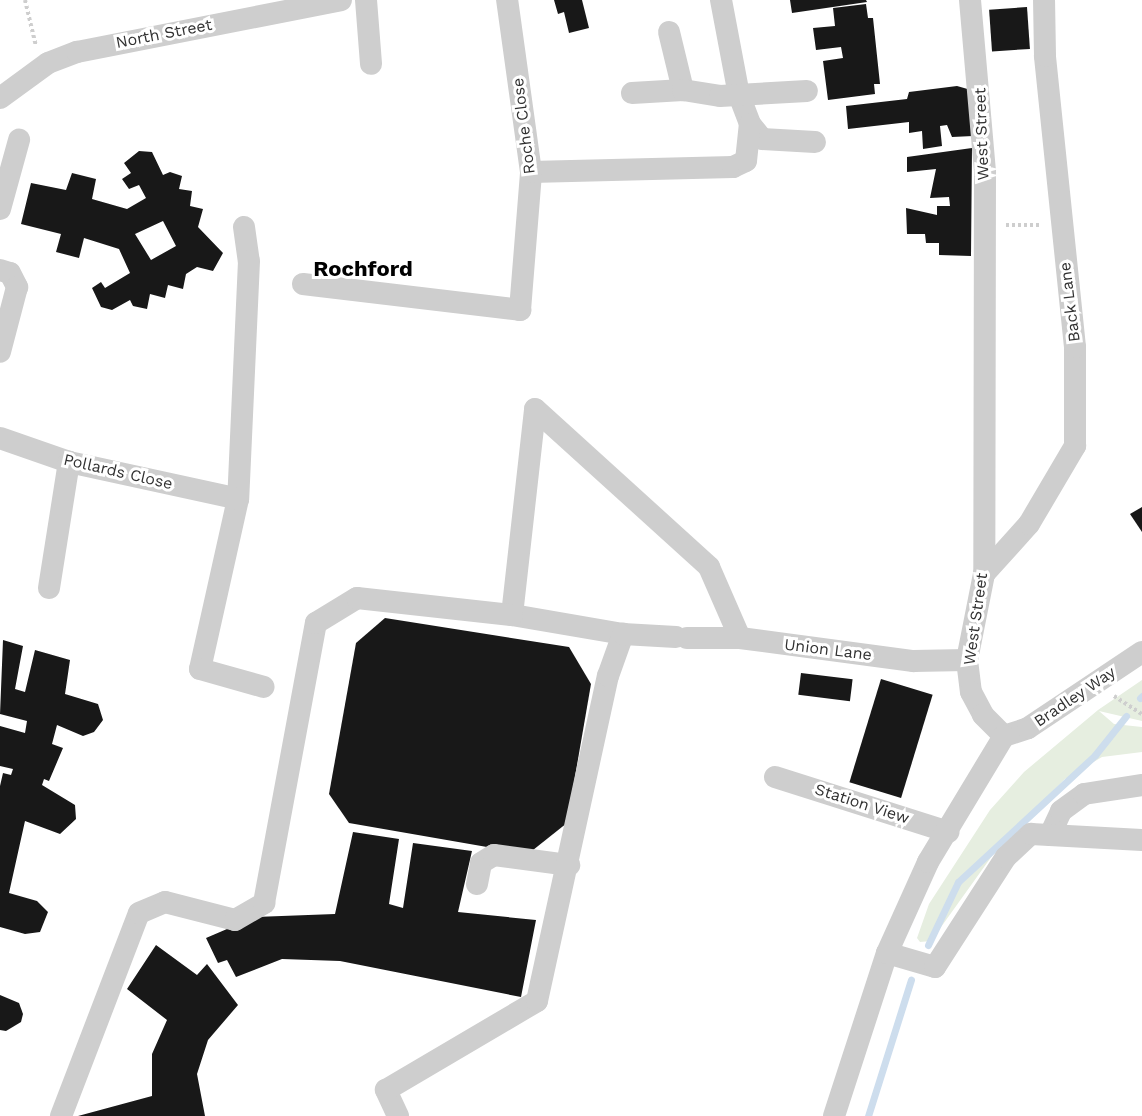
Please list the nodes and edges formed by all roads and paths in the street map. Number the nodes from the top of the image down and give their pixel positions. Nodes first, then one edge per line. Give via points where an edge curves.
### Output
1 (25, 0) edge
2 (341, 0) edge
3 (366, 0) edge
4 (507, 0) edge
5 (721, 0) edge
6 (970, 0) edge
7 (1044, 0) edge
8 (669, 32) dead end
9 (371, 64) dead end
10 (42, 67) junction
11 (683, 90) junction
12 (807, 91) dead end
13 (632, 93) dead end
14 (739, 95) junction
15 (0, 98) edge
16 (750, 124) junction
17 (19, 140) dead end
18 (815, 142) dead end
19 (531, 172) junction
20 (0, 209) edge
21 (985, 224) junction
22 (1061, 225) junction
23 (244, 227) dead end
24 (0, 270) edge
25 (303, 284) dead end
26 (0, 352) edge
27 (0, 438) edge
28 (69, 462) junction
29 (238, 500) junction
30 (984, 574) junction
31 (49, 588) dead end
32 (512, 615) junction
33 (623, 634) junction
34 (740, 638) junction
35 (1142, 652) edge
36 (967, 660) junction
37 (264, 687) dead end
38 (1113, 696) dead end
39 (1142, 714) edge
40 (1004, 736) junction
41 (775, 777) dead end
42 (1142, 785) edge
43 (948, 831) junction
44 (1050, 835) junction
45 (1142, 840) edge
46 (569, 865) junction
47 (477, 884) dead end
48 (887, 953) junction
49 (61, 1116) edge
50 (398, 1116) edge
51 (834, 1116) edge

1 - 10 path
2 - 10 street, North Street via 87,50
3 - 9 street
4 - 19 street, Roche Close
5 - 14 street
6 - 21 street, West Street via 981,88
7 - 22 street, Back Lane
8 - 11 street
10 - 15 street, North Street
11 - 13 street
11 - 14 street
12 - 14 street
14 - 16 street
16 - 18 street via 762,139
16 - 19 street via 746,161 733,167
17 - 20 street
19 - 25 street, Roche Close via 520,310
21 - 22 path
21 - 30 street, West Street
22 - 30 street, Back Lane via 1083,443 1029,524
23 - 29 street via 249,261
24 - 26 street via 10,273 17,287
27 - 28 street, Pollards Close
28 - 29 street, Pollards Close
28 - 31 street
29 - 37 street via 200,669
30 - 36 street, West Street
32 - 33 street, Union Lane
32 - 34 street via 535,409 661,519 709,567 723,592 727,617
32 - 49 street, Union Lane via 357,598 316,624 264,903 235,920 165,902 139,912
33 - 34 street, Union Lane
33 - 46 street via 608,676
34 - 36 street, Union Lane via 913,661
35 - 40 street, Bradley Way via 1028,728
36 - 40 street, West Street via 971,692 983,715
38 - 39 path
40 - 43 street
41 - 43 street, Station View
42 - 44 street via 1084,794 1061,811
43 - 48 street via 928,862
44 - 45 street
44 - 48 street via 1031,834 1006,857 935,967
46 - 47 street via 494,855 481,863
46 - 50 street via 537,1001 386,1090
48 - 51 street

